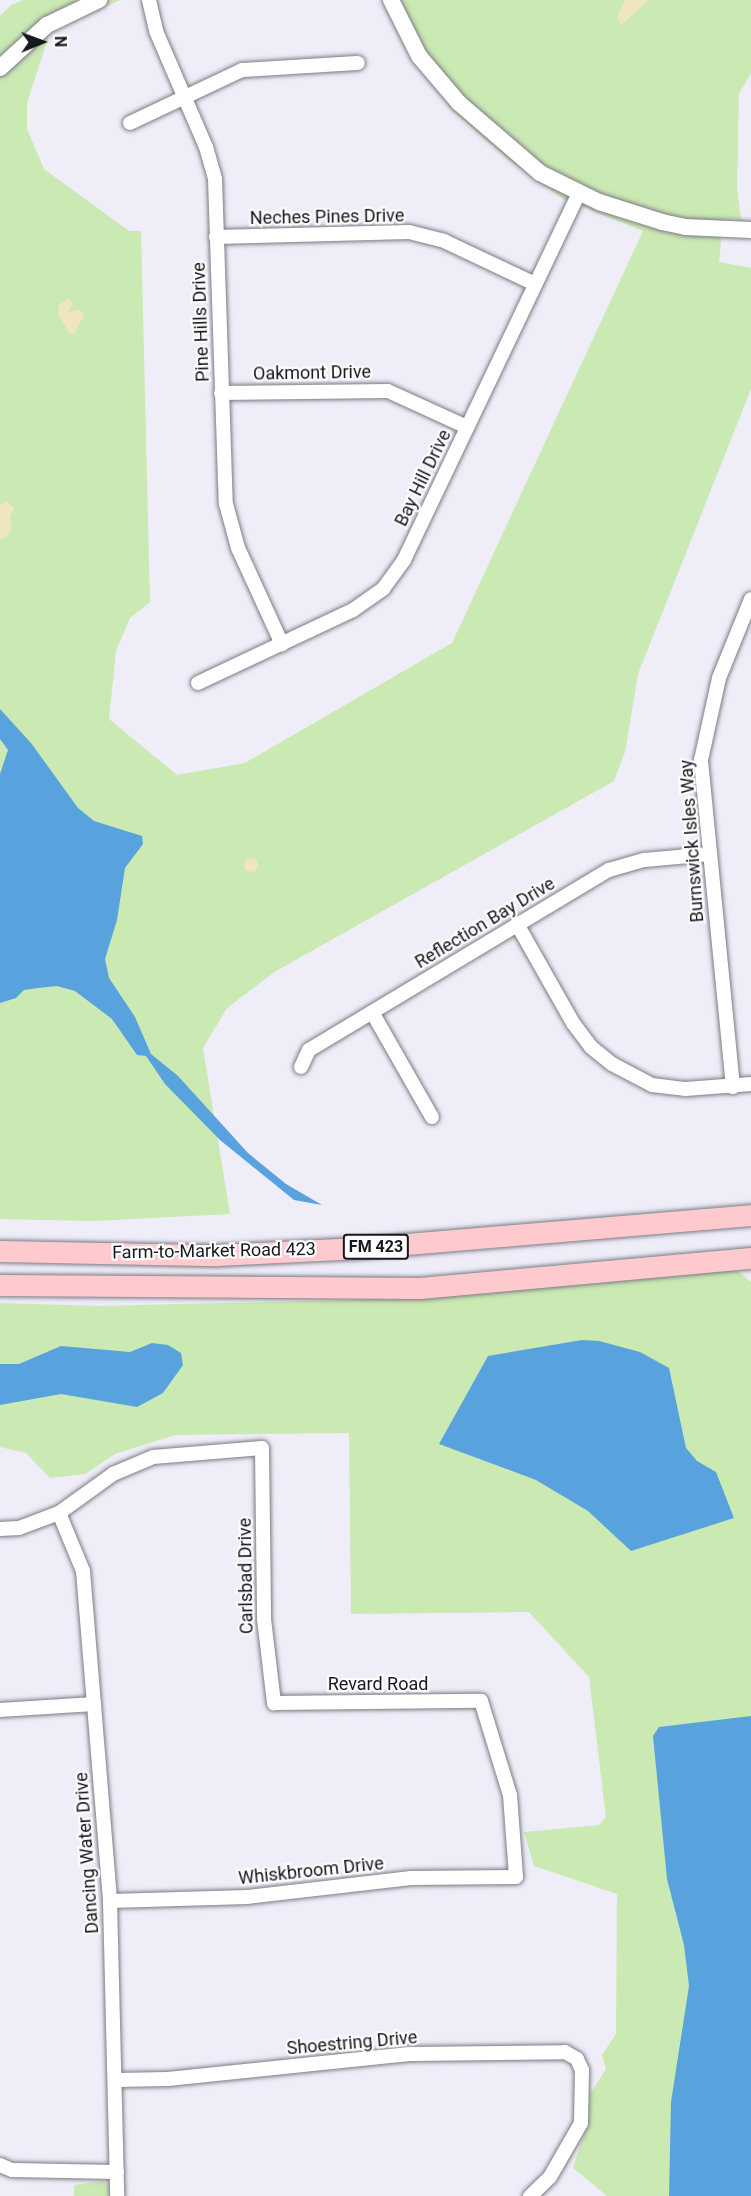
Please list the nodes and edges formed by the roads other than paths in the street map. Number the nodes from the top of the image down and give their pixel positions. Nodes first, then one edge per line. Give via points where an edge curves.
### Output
1 (99, 0) edge
2 (149, 0) edge
3 (391, 0) edge
4 (358, 63) dead end
5 (0, 68) edge
6 (183, 98) junction
7 (130, 123) dead end
8 (579, 193) junction
9 (751, 230) edge
10 (216, 237) junction
11 (535, 284) junction
12 (221, 393) junction
13 (467, 427) junction
14 (751, 599) edge
15 (282, 644) junction
16 (198, 683) dead end
17 (710, 854) junction
18 (517, 924) junction
19 (372, 1012) junction
20 (301, 1067) dead end
21 (751, 1084) edge
22 (733, 1087) junction
23 (432, 1117) dead end
24 (751, 1215) edge
25 (0, 1251) edge
26 (751, 1258) edge
27 (0, 1284) edge
28 (59, 1513) junction
29 (0, 1529) edge
30 (274, 1703) joint
31 (94, 1704) junction
32 (0, 1710) edge
33 (516, 1877) joint
34 (110, 1900) junction
35 (117, 2079) junction
36 (0, 2165) edge
37 (117, 2172) junction
38 (117, 2196) edge
39 (530, 2196) edge

1 - 5 street via 47,26
2 - 6 street, Pine Hills Drive via 156,31
3 - 8 street via 419,56 459,103 540,173
4 - 6 street via 243,70
6 - 7 street
6 - 10 street, Pine Hills Drive via 206,147 215,179
8 - 9 street via 685,227
8 - 11 street, Bay Hill Drive
10 - 11 street, Neches Pines Drive via 409,232 444,241
10 - 12 street, Pine Hills Drive
11 - 13 street, Bay Hill Drive
12 - 13 street, Oakmont Drive via 388,391
12 - 15 street, Pine Hills Drive via 226,504 238,548
13 - 15 street, Bay Hill Drive via 404,560 383,589 353,610
14 - 17 street, Burnswick Isles Way via 719,678 702,760
15 - 16 street, Bay Hill Drive
17 - 18 street, Reflection Bay Drive via 645,860 609,870
17 - 22 street, Burnswick Isles Way
18 - 19 street, Reflection Bay Drive
18 - 22 street via 573,1023 591,1047 612,1064 652,1085 686,1089
19 - 20 street, Reflection Bay Drive via 309,1050
19 - 23 street
21 - 22 street
24 - 25 main road, Farm-to-Market Road 423 / FM 423 via 217,1255
26 - 27 main road, Farm-to-Market Road 423 via 420,1288
28 - 29 street via 19,1528
28 - 30 street, Carlsbad Drive via 113,1474 153,1457 262,1448 264,1619
28 - 31 street, Dancing Water Drive via 83,1570
30 - 33 street, Revard Road via 481,1701 510,1795
31 - 32 street
31 - 34 street, Dancing Water Drive
33 - 34 street, Whiskbroom Drive via 411,1878 248,1897
34 - 35 street, Dancing Water Drive
35 - 37 street, Dancing Water Drive
35 - 39 street, Shoestring Drive via 168,2079 412,2054 565,2052 577,2059 582,2070 581,2123 550,2177
36 - 37 street via 12,2170
37 - 38 street, Dancing Water Drive

